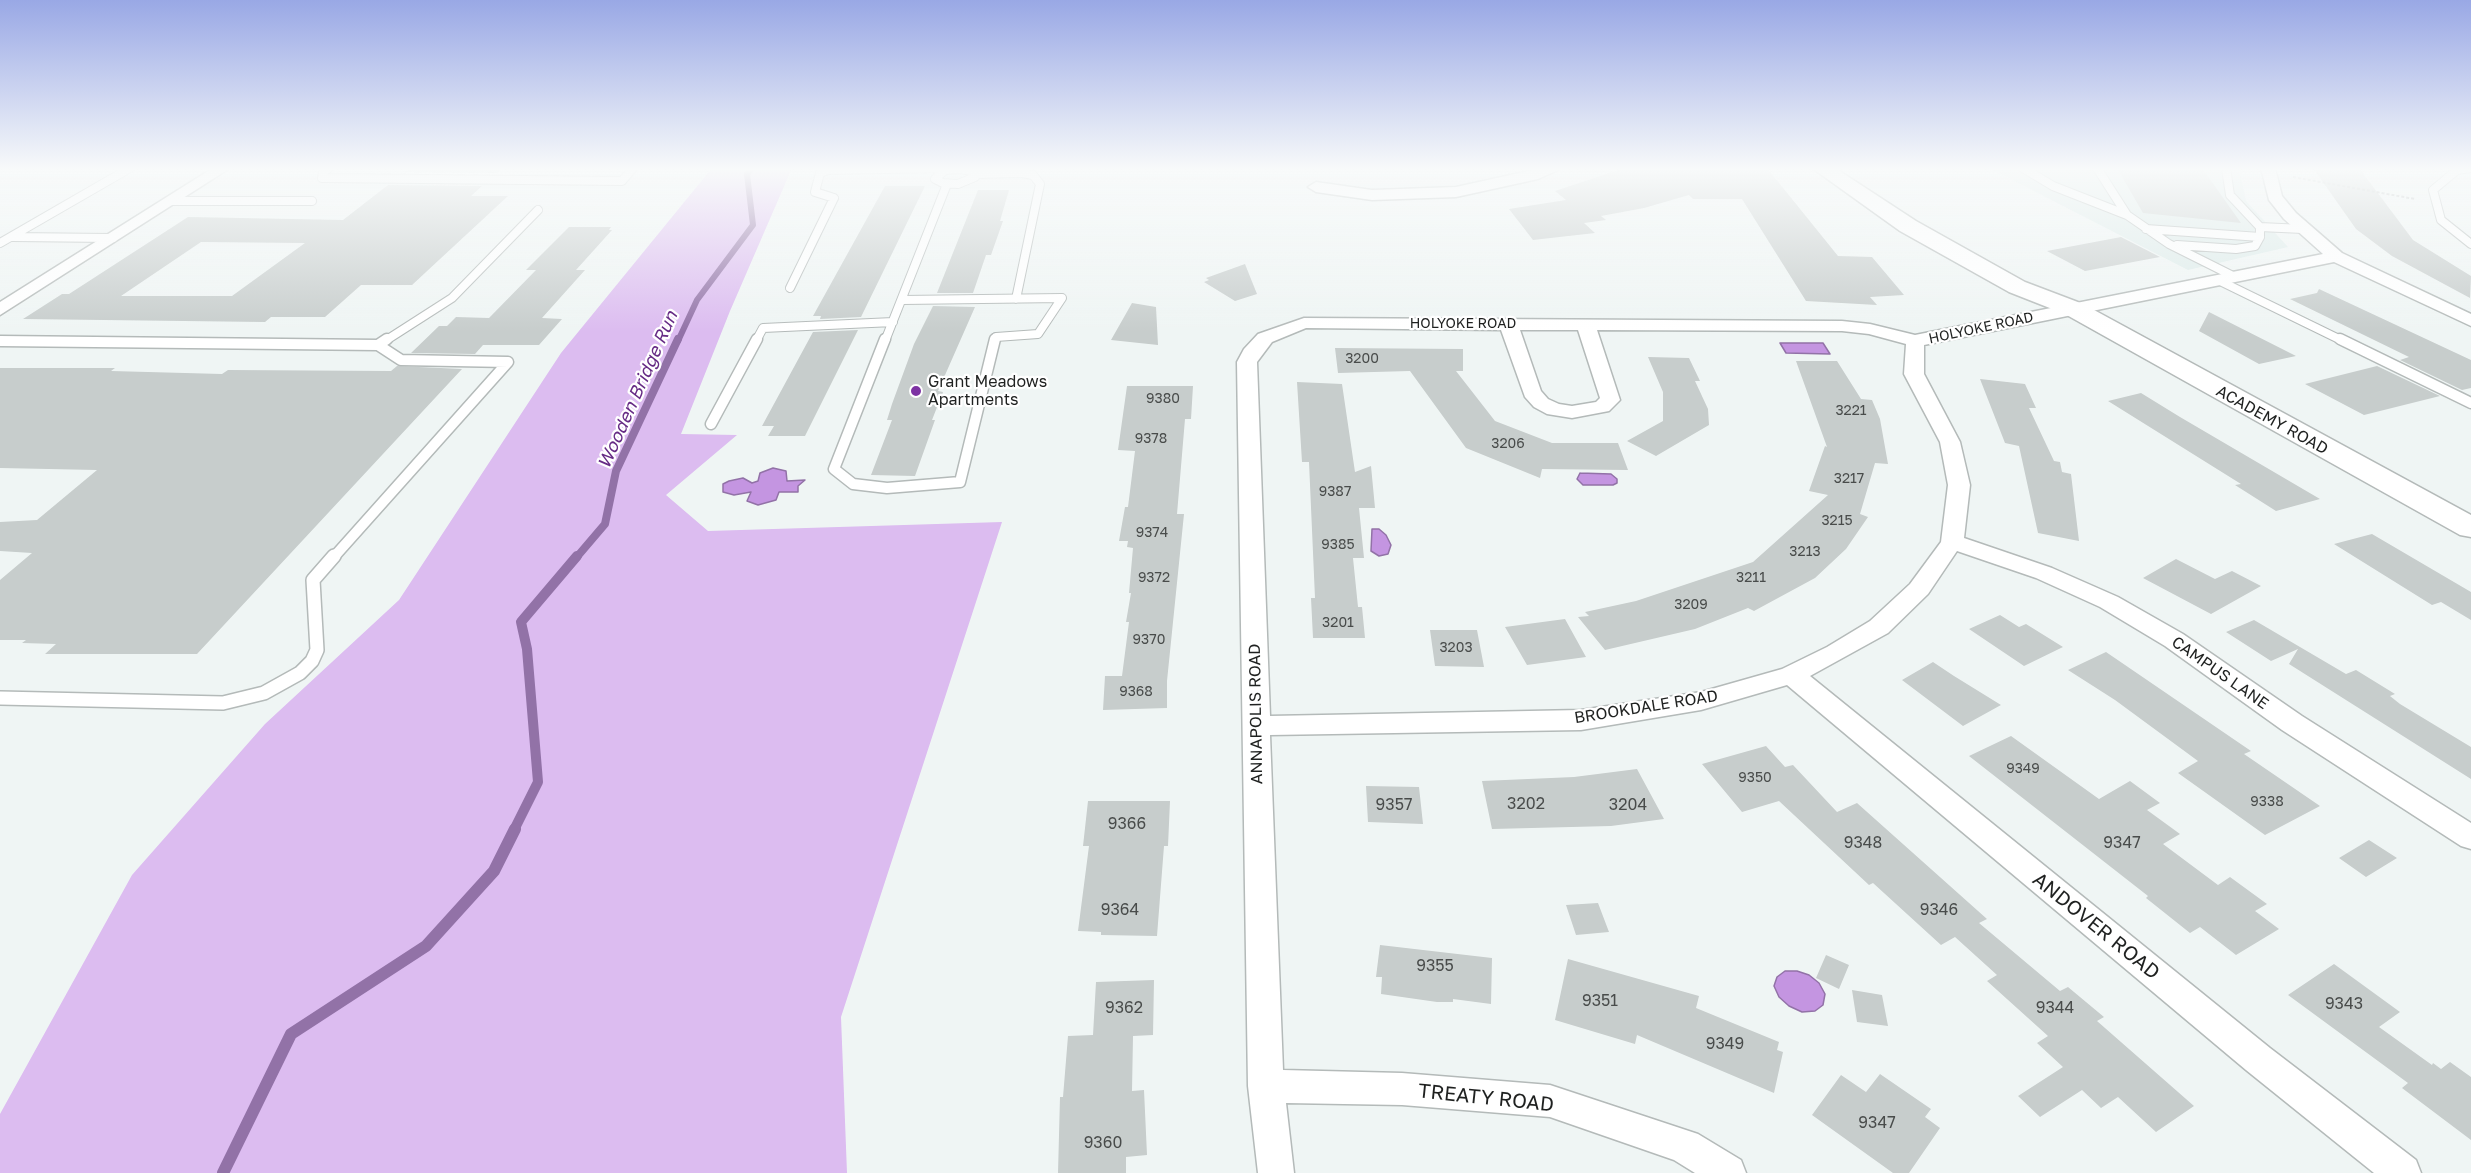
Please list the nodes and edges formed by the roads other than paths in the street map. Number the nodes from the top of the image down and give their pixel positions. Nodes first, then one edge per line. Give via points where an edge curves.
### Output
1 (35, 223) edge
2 (137, 223) edge
3 (525, 223) edge
4 (822, 223) edge
5 (932, 223) edge
6 (1032, 223) edge
7 (1903, 223) edge
8 (1939, 223) edge
9 (2137, 223) edge
10 (2256, 223) edge
11 (2297, 223) edge
12 (2444, 223) edge
13 (2260, 227) junction
14 (2145, 229) junction
15 (2303, 229) junction
16 (10, 237) junction
17 (2260, 237) junction
18 (113, 238) junction
19 (0, 243) edge
20 (2169, 244) junction
21 (2471, 244) edge
22 (2336, 257) junction
23 (2226, 279) junction
24 (790, 288) dead end
25 (1016, 299) junction
26 (902, 300) junction
27 (2074, 309) junction
28 (0, 310) edge
29 (2471, 321) edge
30 (893, 322) junction
31 (1340, 324) joint
32 (1509, 325) junction
33 (1586, 326) junction
34 (0, 341) edge
35 (1915, 341) junction
36 (378, 345) junction
37 (2471, 403) edge
38 (711, 424) dead end
39 (2471, 528) edge
40 (1952, 542) junction
41 (1791, 675) junction
42 (0, 698) edge
43 (1256, 726) junction
44 (2471, 838) edge
45 (1266, 1086) junction
46 (1276, 1173) edge
47 (1728, 1173) edge
48 (2403, 1173) edge

1 - 16 lane
2 - 18 street
3 - 36 lane via 452,298
4 - 24 lane
5 - 26 lane
6 - 25 lane
7 - 27 main road, ACADEMY ROAD via 2017,288
8 - 27 main road, ACADEMY ROAD via 2047,283
9 - 14 lane
10 - 13 lane
11 - 15 street
12 - 21 lane
13 - 15 lane
13 - 17 lane
14 - 17 lane
14 - 20 lane
15 - 22 street
16 - 18 lane
16 - 19 lane
17 - 20 lane via 2255,246 2236,249
18 - 28 street
20 - 23 lane
22 - 23 street, HOLYOKE ROAD
22 - 29 street
23 - 27 street, HOLYOKE ROAD
23 - 37 lane
25 - 26 lane
25 - 30 lane via 1062,298 1038,334 996,337 960,483 876,487 854,484 834,469
26 - 30 lane
27 - 35 street, HOLYOKE ROAD
27 - 39 main road, ACADEMY ROAD
30 - 38 lane via 763,328
31 - 32 street, HOLYOKE ROAD
31 - 43 street, ANNAPOLIS ROAD via 1292,326 1265,338 1247,362
32 - 33 street, HOLYOKE ROAD
32 - 33 street via 1532,393 1554,410 1572,412 1602,407 1610,400
33 - 35 street, HOLYOKE ROAD via 1842,326
34 - 36 lane
35 - 40 street, BROOKDALE ROAD via 1914,374 1950,442 1959,485
36 - 42 lane via 401,360 508,362 313,580 317,650 300,673 264,693 223,703
40 - 41 street, BROOKDALE ROAD via 1919,589 1880,627
40 - 44 street, CAMPUS LANE via 2044,573 2109,602 2174,640 2292,723
41 - 43 street, BROOKDALE ROAD via 1701,701 1581,720
41 - 48 street, ANDOVER ROAD via 2258,1059
43 - 45 street, ANNAPOLIS ROAD
45 - 46 street, ANNAPOLIS ROAD
45 - 47 street, TREATY ROAD via 1402,1089 1550,1101 1684,1146

